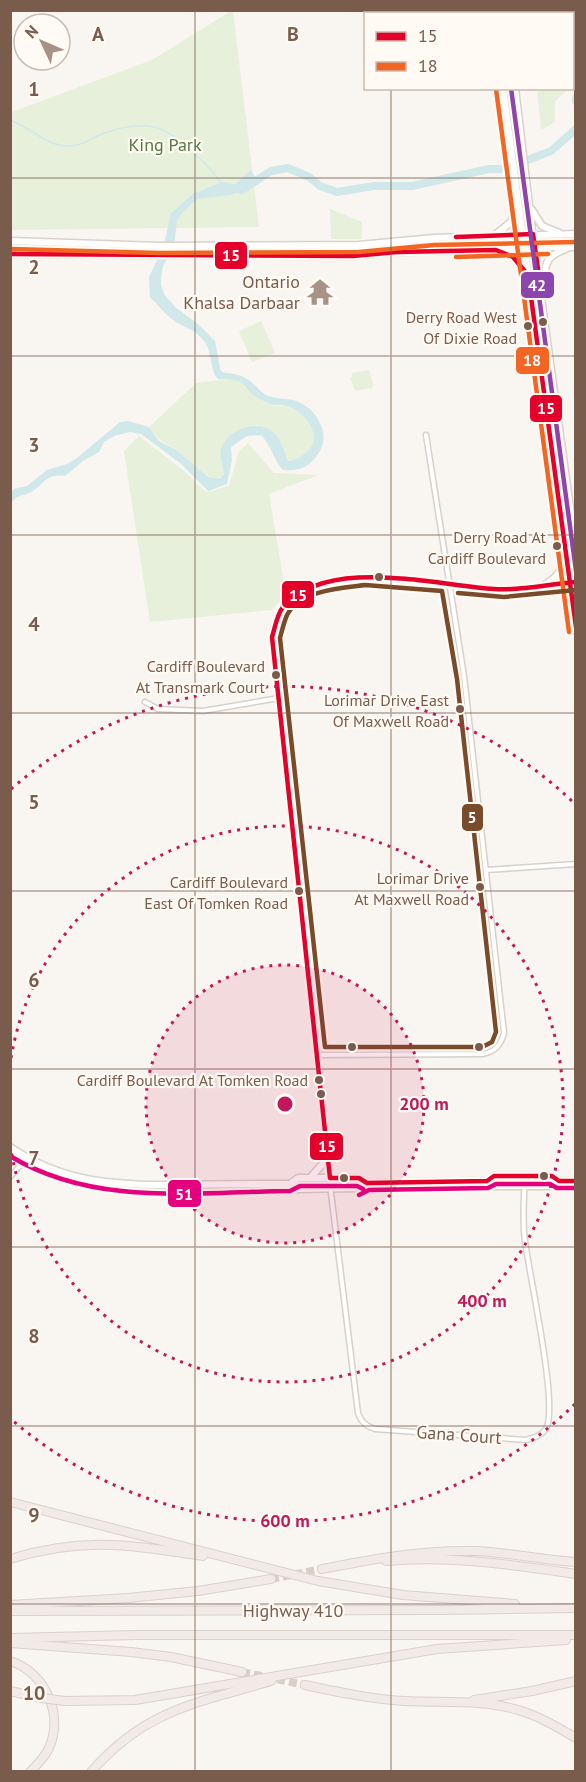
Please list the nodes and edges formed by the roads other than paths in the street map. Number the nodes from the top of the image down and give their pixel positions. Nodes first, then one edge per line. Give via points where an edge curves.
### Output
1 (503, 90) edge
2 (515, 90) edge
3 (530, 204) junction
4 (519, 206) junction
5 (523, 234) junction
6 (533, 234) junction
7 (560, 234) junction
8 (576, 234) edge
9 (495, 236) junction
10 (10, 241) edge
11 (534, 247) junction
12 (572, 247) edge
13 (524, 248) junction
14 (496, 250) junction
15 (10, 254) edge
16 (528, 275) junction
17 (541, 291) junction
18 (426, 435) dead end
19 (576, 551) edge
20 (565, 552) junction
21 (572, 582) edge
22 (449, 585) junction
23 (540, 587) junction
24 (576, 631) edge
25 (279, 698) junction
26 (145, 702) dead end
27 (576, 864) edge
28 (486, 870) junction
29 (318, 1055) junction
30 (10, 1147) edge
31 (27, 1158) junction
32 (328, 1158) junction
33 (525, 1176) junction
34 (10, 1177) edge
35 (309, 1178) junction
36 (330, 1178) junction
37 (487, 1181) junction
38 (559, 1181) junction
39 (576, 1181) edge
40 (367, 1183) junction
41 (290, 1184) junction
42 (525, 1186) junction
43 (331, 1189) junction
44 (10, 1503) edge
45 (228, 1558) junction
46 (10, 1559) edge
47 (576, 1562) edge
48 (355, 1563) junction
49 (322, 1569) tunnel mouth
50 (576, 1574) edge
51 (271, 1579) tunnel mouth
52 (10, 1605) edge
53 (558, 1608) junction
54 (576, 1608) edge
55 (10, 1611) edge
56 (576, 1637) edge
57 (10, 1640) edge
58 (10, 1661) edge
59 (242, 1672) tunnel mouth
60 (298, 1674) junction
61 (576, 1681) edge
62 (305, 1685) tunnel mouth
63 (10, 1691) edge
64 (458, 1702) junction
65 (576, 1738) edge
66 (30, 1772) edge
67 (91, 1772) edge

1 - 4 main road
2 - 3 main road
3 - 6 main road
3 - 7 main road via 542,226
4 - 5 main road
4 - 9 main road via 511,222
5 - 6 main road
5 - 9 main road
5 - 13 main road
6 - 7 main road
6 - 11 main road
7 - 8 main road
9 - 10 main road via 359,245 159,246
11 - 12 main road
11 - 13 main road
11 - 17 main road
12 - 17 main road via 546,261
13 - 14 main road
13 - 16 main road
14 - 15 main road via 353,256
14 - 16 main road via 513,257
16 - 20 main road
17 - 19 main road
18 - 22 street
20 - 21 main road
20 - 23 main road via 558,576
21 - 23 street, Gana Court
21 - 24 main road
22 - 23 street, Gana Court via 495,590
22 - 25 street, Gana Court via 371,577 324,582 300,592 284,607 273,630
22 - 28 street
25 - 26 street via 204,711 158,709
25 - 29 street, Gana Court
27 - 28 street
28 - 29 street via 504,1033 496,1050 483,1054
29 - 32 street, Gana Court
30 - 31 main road
31 - 34 street
31 - 41 main road via 106,1183
32 - 35 main road
32 - 36 street, Gana Court
33 - 37 main road via 494,1176
33 - 38 main road via 552,1176
33 - 42 street, Gana Court
35 - 36 main road
35 - 41 main road via 298,1178
36 - 40 main road via 359,1178
36 - 43 street, Gana Court
37 - 40 main road
37 - 42 main road via 493,1186
38 - 39 main road
38 - 42 main road via 552,1186
40 - 43 main road via 358,1188
41 - 43 main road via 297,1190
42 - 43 street, Gana Court via 524,1233 544,1355 549,1414 546,1429 526,1440 375,1429 361,1420
44 - 45 highway
45 - 46 highway via 95,1543 56,1547
45 - 53 highway via 360,1589
47 - 48 highway via 507,1553 443,1551
48 - 49 highway
48 - 50 highway via 441,1559
51 - 52 highway via 128,1598
53 - 54 highway, Highway 410
53 - 55 highway, Highway 410
56 - 57 highway, Highway 410 via 136,1635
56 - 60 highway via 437,1649
57 - 59 highway via 171,1657
58 - 66 highway via 37,1678 53,1711 52,1741
60 - 63 highway, bridge via 135,1700 65,1701
60 - 67 highway via 196,1701 167,1713 130,1736
61 - 64 highway
62 - 64 highway via 347,1694
64 - 65 highway via 519,1710

